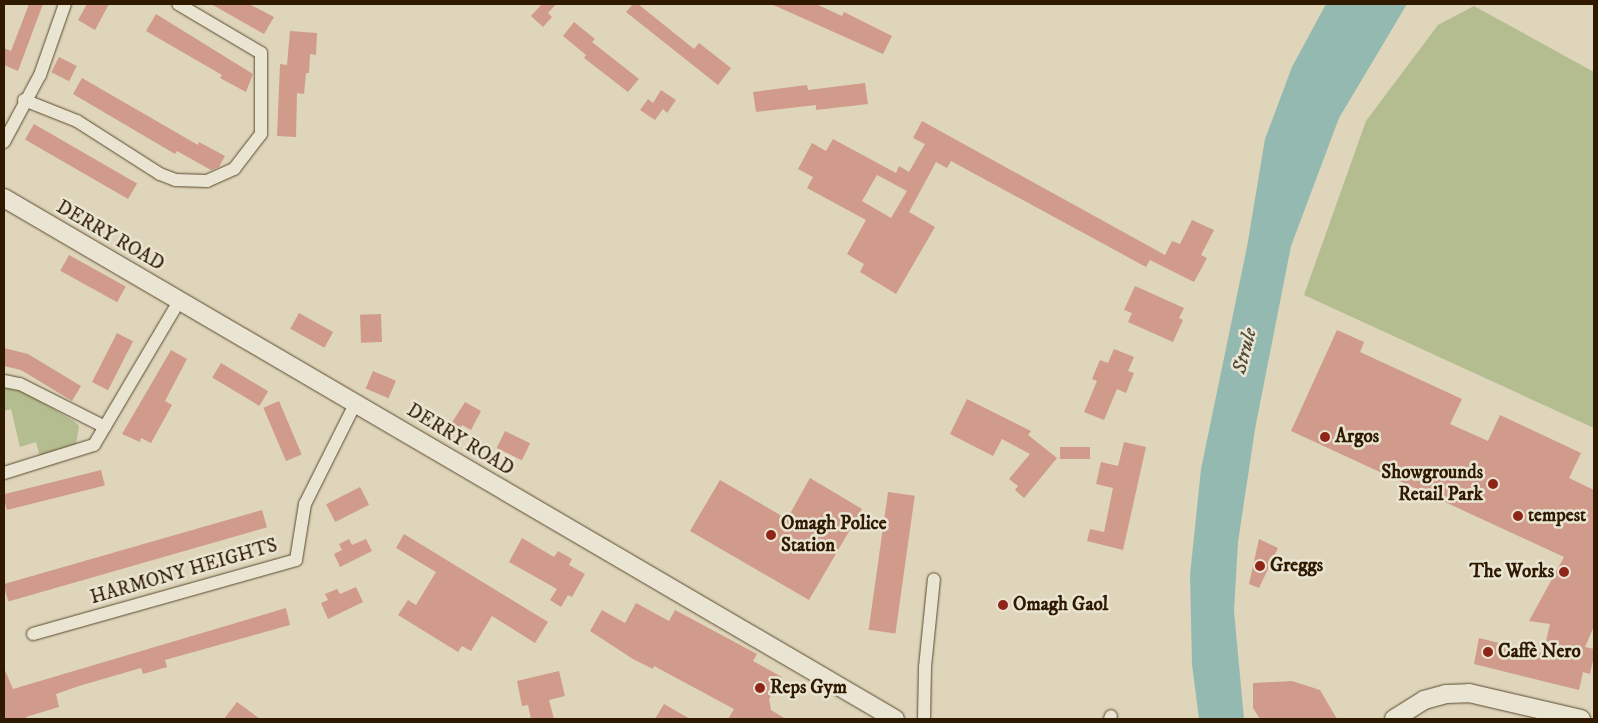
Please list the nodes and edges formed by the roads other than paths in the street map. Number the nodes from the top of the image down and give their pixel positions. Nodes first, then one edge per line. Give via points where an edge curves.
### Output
1 (65, 4) edge
2 (178, 4) edge
3 (24, 100) junction
4 (4, 142) edge
5 (4, 198) edge
6 (178, 301) junction
7 (4, 381) edge
8 (356, 402) junction
9 (106, 427) junction
10 (4, 472) edge
11 (934, 579) dead end
12 (33, 634) dead end
13 (895, 719) edge
14 (924, 719) edge
15 (1394, 719) edge
16 (1581, 719) edge

1 - 3 street via 40,75
2 - 3 street via 261,53 261,134 234,169 207,181 176,180 160,174 77,121
3 - 4 street
5 - 6 main road, DERRY ROAD
6 - 8 main road, DERRY ROAD
6 - 9 street
7 - 9 street via 20,384
8 - 12 street, HARMONY HEIGHTS via 305,504 296,560
8 - 13 main road, DERRY ROAD via 585,541
9 - 10 street via 94,445
11 - 14 street via 925,667
15 - 16 main road via 1424,700 1446,694 1469,693

